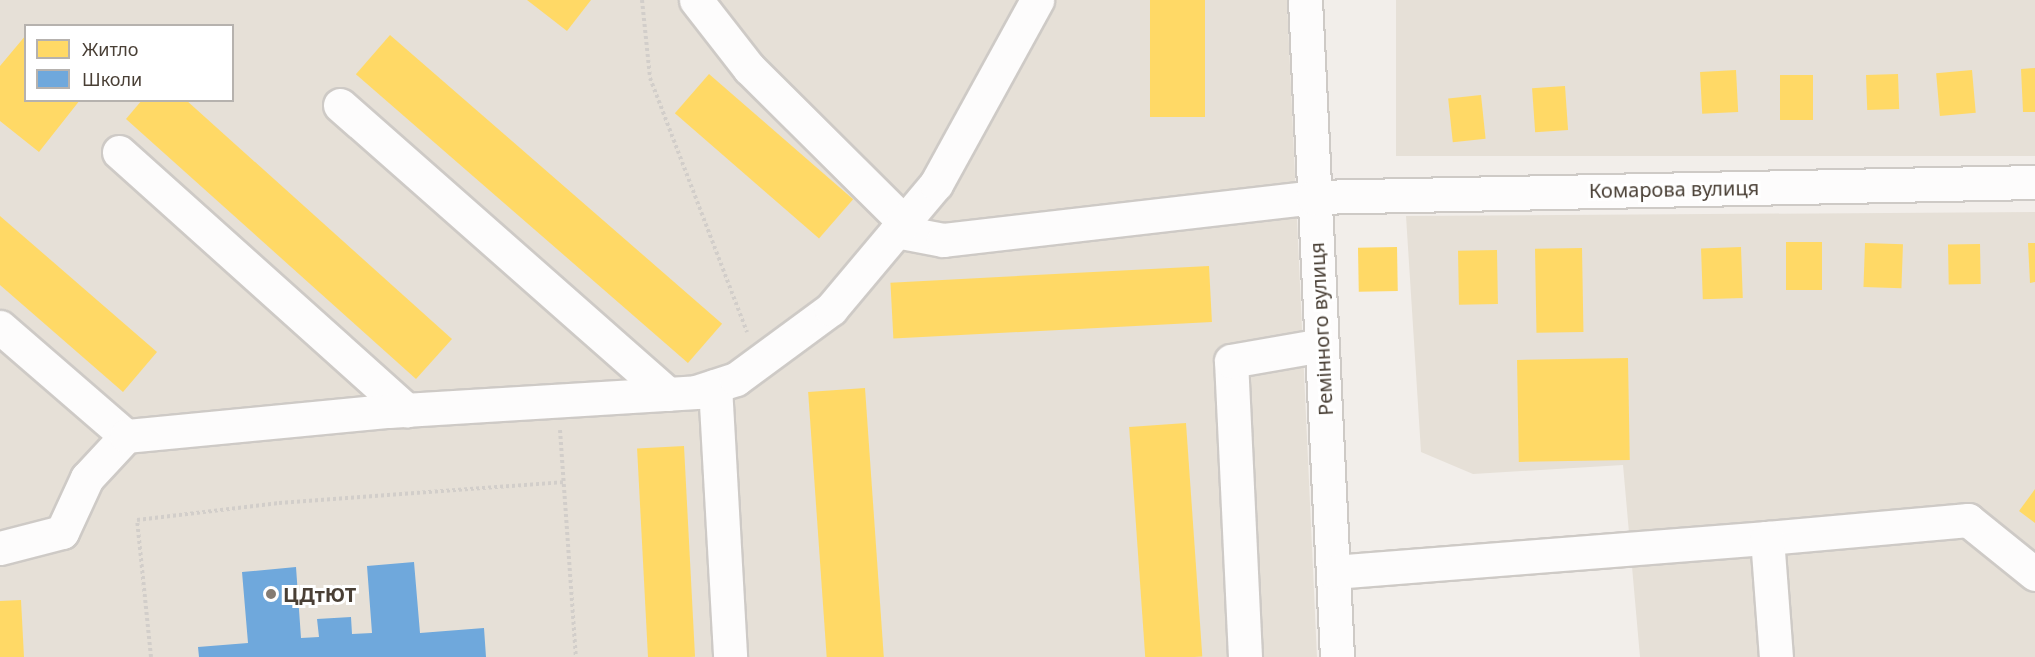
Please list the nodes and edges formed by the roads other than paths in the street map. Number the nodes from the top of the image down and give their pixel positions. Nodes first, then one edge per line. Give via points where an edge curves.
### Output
1 (696, 0) edge
2 (1037, 0) edge
3 (1305, 0) edge
4 (340, 105) dead end
5 (118, 152) dead end
6 (2035, 182) edge
7 (1313, 196) junction
8 (900, 226) junction
9 (0, 327) edge
10 (1322, 345) junction
11 (715, 386) junction
12 (668, 394) junction
13 (407, 410) junction
14 (126, 436) junction
15 (1767, 538) junction
16 (0, 548) edge
17 (1334, 572) junction
18 (2035, 574) edge
19 (730, 657) edge
20 (1245, 657) edge
21 (1337, 657) edge
22 (1776, 657) edge

1 - 8 street via 749,68
2 - 8 street via 936,184
3 - 7 street, Ремінного вулиця
4 - 12 street
5 - 13 street
6 - 7 street, Комарова вулиця
7 - 8 street, Комарова вулиця via 943,240
7 - 10 street, Ремінного вулиця
8 - 11 street via 831,309 751,369
9 - 14 street
10 - 17 street, Ремінного вулиця
10 - 20 street via 1231,361
11 - 12 street
11 - 19 street
12 - 13 street
13 - 14 street
14 - 16 street via 87,478 62,532
15 - 17 street
15 - 18 street via 1968,520
15 - 22 street
17 - 21 street, Ремінного вулиця

